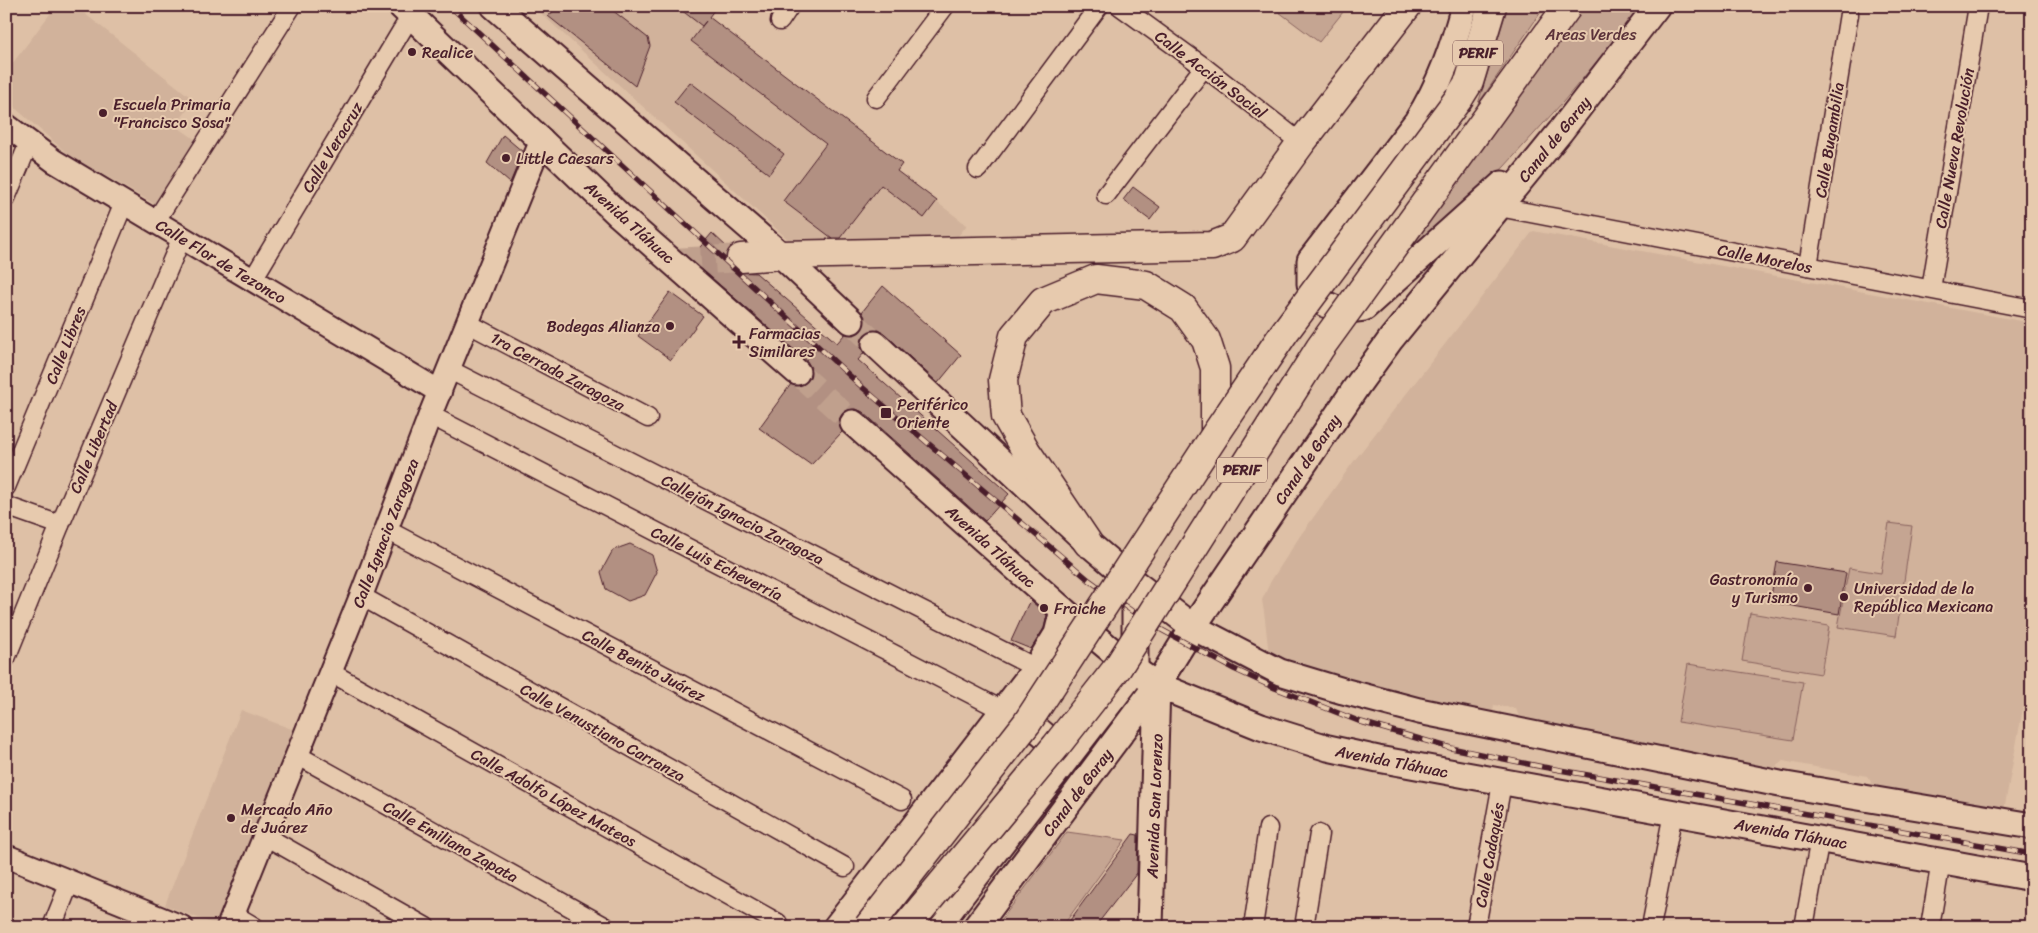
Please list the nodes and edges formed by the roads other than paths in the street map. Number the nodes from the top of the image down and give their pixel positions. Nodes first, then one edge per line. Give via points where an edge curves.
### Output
1 (292, 6) edge
2 (494, 6) edge
3 (790, 6) edge
4 (945, 6) edge
5 (1099, 6) edge
6 (1120, 6) edge
7 (1408, 6) edge
8 (1464, 6) edge
9 (1492, 6) edge
10 (1568, 6) edge
11 (1658, 6) edge
12 (1978, 6) edge
13 (406, 11) edge
14 (1849, 14) dead end
15 (780, 20) dead end
16 (1204, 67) junction
17 (876, 98) dead end
18 (6, 125) edge
19 (1560, 132) junction
20 (542, 140) junction
21 (1301, 142) junction
22 (29, 143) junction
23 (978, 169) dead end
24 (1106, 196) dead end
25 (6, 198) edge
26 (124, 203) junction
27 (1499, 207) junction
28 (155, 222) junction
29 (182, 237) junction
30 (781, 255) junction
31 (741, 258) tunnel mouth
32 (1808, 266) junction
33 (253, 279) junction
34 (1931, 289) junction
35 (2032, 309) edge
36 (851, 321) tunnel mouth
37 (467, 323) junction
38 (875, 344) tunnel mouth
39 (450, 370) junction
40 (797, 372) tunnel mouth
41 (440, 392) junction
42 (430, 415) junction
43 (648, 418) dead end
44 (853, 423) tunnel mouth
45 (1215, 434) junction
46 (6, 487) edge
47 (6, 506) edge
48 (60, 526) junction
49 (386, 530) junction
50 (1088, 544) junction
51 (1135, 583) junction
52 (361, 596) junction
53 (1063, 610) junction
54 (1193, 627) junction
55 (6, 658) edge
56 (1036, 668) junction
57 (1135, 670) junction
58 (330, 672) junction
59 (1157, 685) junction
60 (999, 718) junction
61 (297, 755) junction
62 (1052, 777) junction
63 (1502, 783) junction
64 (902, 800) dead end
65 (1673, 813) junction
66 (2032, 826) edge
67 (1268, 828) dead end
68 (1319, 834) dead end
69 (265, 836) junction
70 (1820, 838) junction
71 (6, 856) edge
72 (1941, 861) junction
73 (845, 867) dead end
74 (2032, 878) edge
75 (70, 882) junction
76 (230, 921) edge
77 (778, 923) dead end
78 (52, 927) edge
79 (182, 927) edge
80 (255, 927) edge
81 (426, 927) edge
82 (606, 927) edge
83 (836, 927) edge
84 (868, 927) edge
85 (906, 927) edge
86 (937, 927) edge
87 (976, 927) edge
88 (1150, 927) edge
89 (1253, 927) edge
90 (1304, 927) edge
91 (1476, 927) edge
92 (1651, 927) edge
93 (1804, 927) edge
94 (1930, 927) edge

1 - 28 street
2 - 30 main road
3 - 15 street
4 - 17 street
5 - 23 street
6 - 16 street, Calle Acción Social
7 - 21 highway
8 - 19 main road via 1450,54 1430,101 1310,260 1310,284 1323,302 1341,311 1364,308
9 - 45 highway, PERIF, bridge via 1469,82 1460,98 1284,333
10 - 85 highway, PERIF, bridge via 1320,348 1118,667
11 - 19 main road, Canal de Garay
12 - 34 street, Calle Nueva Revolución
13 - 20 main road, Avenida Tláhuac
13 - 33 street, Calle Veracruz
14 - 32 street, Calle Bugambilia
16 - 21 street, Calle Acción Social
16 - 24 street
18 - 22 street, Calle Flor de Tezonco
19 - 27 main road, Canal de Garay
20 - 37 street, Calle Ignacio Zaragoza
20 - 40 main road, Avenida Tláhuac via 619,215
21 - 30 highway via 1232,238 1212,246
22 - 25 street
22 - 26 street, Calle Flor de Tezonco
26 - 28 street, Calle Flor de Tezonco
26 - 46 street, Calle Libres
27 - 32 street, Calle Morelos
27 - 54 main road, Canal de Garay via 1391,339
28 - 29 street, Calle Flor de Tezonco
29 - 33 street, Calle Flor de Tezonco
29 - 48 street, Calle Libertad
30 - 31 highway
30 - 36 main road
32 - 34 street, Calle Morelos
33 - 41 street, Calle Flor de Tezonco
34 - 35 street, Calle Morelos
37 - 39 street, Calle Ignacio Zaragoza
37 - 43 street, 1ra Cerrada Zaragoza
38 - 50 main road
39 - 41 street, Calle Ignacio Zaragoza
39 - 56 street, Callejón Ignacio Zaragoza
41 - 42 street, Calle Ignacio Zaragoza
42 - 49 street, Calle Ignacio Zaragoza
42 - 60 street, Calle Luis Echeverría
44 - 53 main road, Avenida Tláhuac
45 - 50 highway via 1215,368 1206,340 1183,308 1146,284 1096,279 1043,301 1014,336 1003,380 1006,416
45 - 84 highway, PERIF, bridge via 1027,723
47 - 48 street
48 - 55 street, Calle Libertad
49 - 52 street, Calle Ignacio Zaragoza
49 - 64 street, Calle Benito Juárez
50 - 51 main road
51 - 54 main road
51 - 57 main road
52 - 58 street, Calle Ignacio Zaragoza
52 - 73 street, Calle Venustiano Carranza
53 - 56 main road via 1057,634
53 - 57 main road, Avenida Tláhuac
54 - 59 main road, Canal de Garay
54 - 66 main road via 1280,672 1419,711 1780,784
56 - 60 main road
57 - 59 main road, Avenida Tláhuac
57 - 62 main road
58 - 61 street, Calle Ignacio Zaragoza
58 - 77 street, Calle Adolfo López Mateos
59 - 63 main road, Avenida Tláhuac via 1261,727 1328,748
59 - 87 main road, Canal de Garay
59 - 88 main road, Avenida San Lorenzo
60 - 62 main road via 1033,727 1051,744
60 - 83 main road
61 - 69 street, Calle Ignacio Zaragoza
61 - 82 street, Calle Emiliano Zapata
62 - 86 main road
63 - 65 main road, Avenida Tláhuac
63 - 91 street, Calle Cadaqués
65 - 70 main road, Avenida Tláhuac
65 - 92 street
67 - 89 street
68 - 90 street
69 - 76 street, Calle Ignacio Zaragoza
69 - 81 street
70 - 72 main road, Avenida Tláhuac
70 - 93 street
71 - 75 street
72 - 74 main road, Avenida Tláhuac
72 - 94 street
75 - 78 street
75 - 79 street
76 - 80 street

